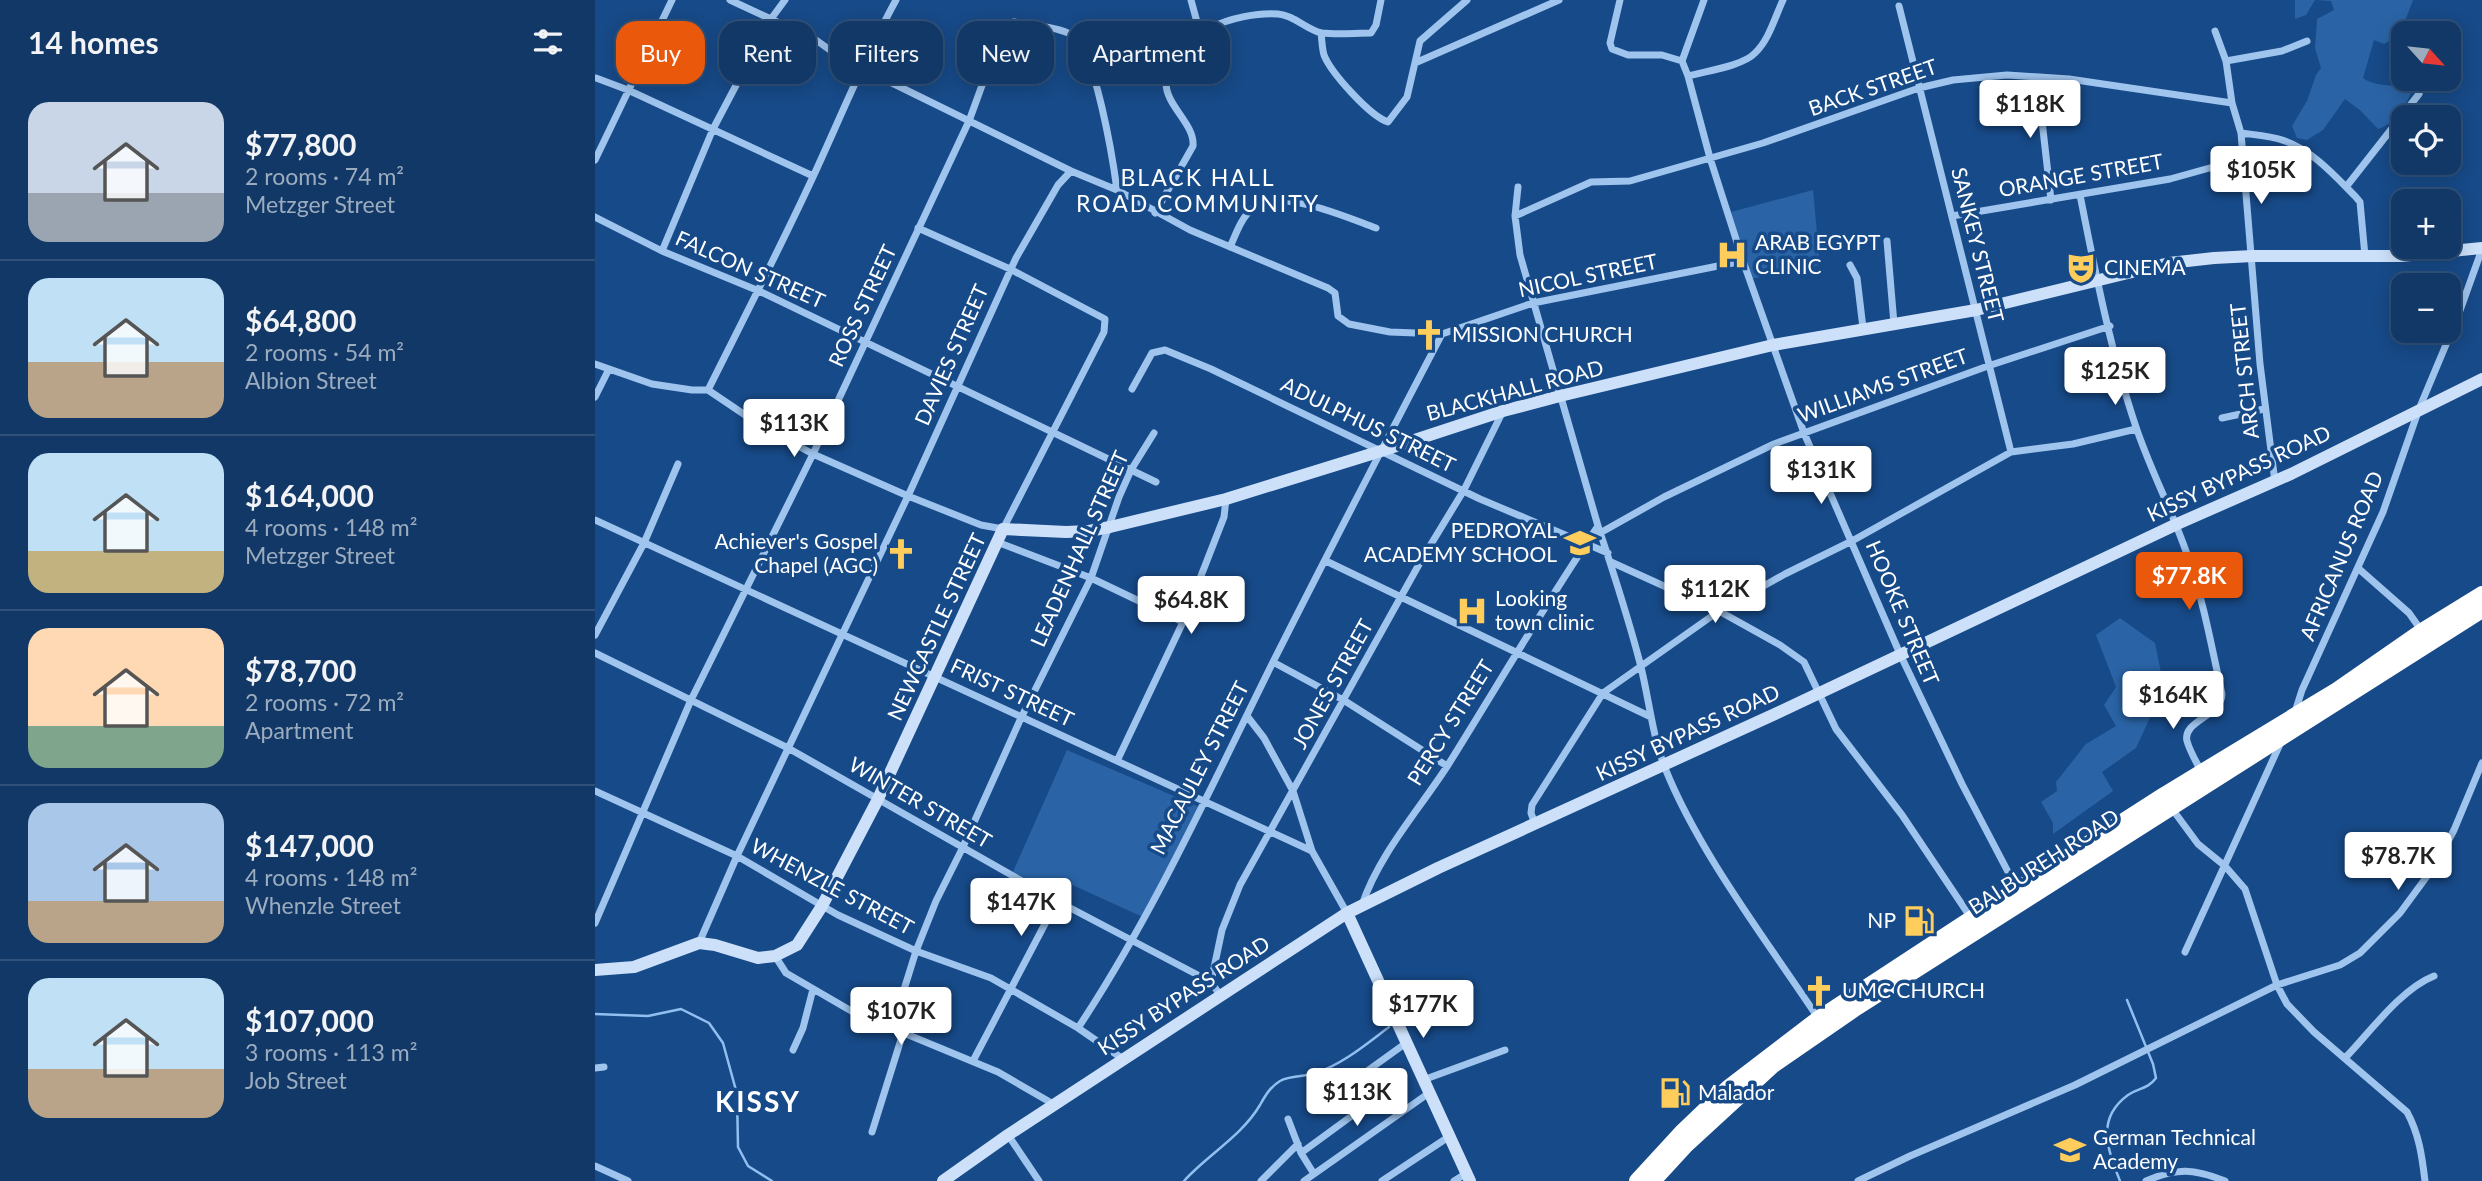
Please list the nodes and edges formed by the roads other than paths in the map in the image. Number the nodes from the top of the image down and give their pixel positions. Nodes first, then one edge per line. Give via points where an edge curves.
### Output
1 (672, 0) edge
2 (730, 0) edge
3 (785, 0) edge
4 (896, 0) edge
5 (1191, 0) edge
6 (1381, 0) edge
7 (1467, 0) edge
8 (1559, 0) edge
9 (1620, 0) edge
10 (1704, 0) edge
11 (1783, 0) edge
12 (1899, 6) dead end
13 (771, 19) junction
14 (885, 21) edge
15 (1197, 21) edge
16 (1226, 21) edge
17 (2215, 31) dead end
18 (1321, 33) junction
19 (2308, 41) dead end
20 (830, 50) edge
21 (1682, 61) junction
22 (2226, 61) junction
23 (1415, 63) junction
24 (1688, 76) junction
25 (2037, 77) junction
26 (596, 78) edge
27 (853, 84) edge
28 (896, 84) edge
29 (1166, 84) edge
30 (1919, 88) junction
31 (628, 90) junction
32 (2419, 94) dead end
33 (2232, 103) junction
34 (969, 121) junction
35 (713, 129) junction
36 (2241, 133) junction
37 (1710, 158) junction
38 (2242, 159) junction
39 (595, 160) edge
40 (1071, 171) junction
41 (813, 176) junction
42 (1518, 187) dead end
43 (2346, 187) junction
44 (1117, 190) junction
45 (2080, 195) junction
46 (2051, 200) junction
47 (1155, 213) junction
48 (1515, 216) junction
49 (1952, 216) junction
50 (595, 218) edge
51 (918, 228) junction
52 (1376, 228) dead end
53 (1887, 241) dead end
54 (1230, 247) junction
55 (2482, 248) edge
56 (662, 251) junction
57 (2253, 256) junction
58 (2365, 256) junction
59 (1743, 261) junction
60 (1850, 265) dead end
61 (1010, 269) junction
62 (2097, 281) junction
63 (759, 291) junction
64 (1533, 303) junction
65 (1976, 310) junction
66 (1894, 324) junction
67 (2110, 327) junction
68 (1863, 328) junction
69 (1442, 334) junction
70 (865, 341) junction
71 (1773, 345) junction
72 (595, 364) edge
73 (1988, 366) junction
74 (608, 369) junction
75 (2482, 379) edge
76 (957, 387) junction
77 (1132, 389) dead end
78 (708, 390) junction
79 (1560, 396) junction
80 (595, 397) edge
81 (2265, 409) junction
82 (2419, 409) junction
83 (1503, 411) junction
84 (2222, 418) dead end
85 (2136, 429) junction
86 (1052, 432) junction
87 (1154, 433) dead end
88 (1804, 433) junction
89 (1381, 451) junction
90 (2011, 452) junction
91 (813, 454) junction
92 (678, 464) dead end
93 (1131, 471) junction
94 (1156, 482) dead end
95 (2274, 482) junction
96 (1464, 490) junction
97 (908, 496) junction
98 (1226, 499) junction
99 (595, 520) edge
100 (2176, 522) junction
101 (1110, 527) junction
102 (1003, 529) junction
103 (1599, 529) junction
104 (1852, 541) junction
105 (997, 542) junction
106 (644, 543) junction
107 (1585, 544) junction
108 (1608, 553) junction
109 (1326, 561) junction
110 (1611, 562) junction
111 (2359, 569) junction
112 (1091, 578) junction
113 (744, 590) junction
114 (2482, 594) edge
115 (1401, 597) junction
116 (2482, 610) edge
117 (1719, 611) junction
118 (1182, 621) junction
119 (842, 633) junction
120 (595, 635) edge
121 (2426, 637) junction
122 (1516, 652) junction
123 (595, 653) edge
124 (1900, 654) junction
125 (1273, 662) junction
126 (1641, 666) junction
127 (935, 676) junction
128 (1603, 693) junction
129 (1818, 694) junction
130 (691, 700) junction
131 (1345, 701) junction
132 (1247, 716) junction
133 (1651, 716) junction
134 (2293, 716) junction
135 (1021, 718) junction
136 (2284, 735) junction
137 (788, 748) junction
138 (1117, 761) junction
139 (2482, 763) edge
140 (1447, 766) junction
141 (1664, 766) junction
142 (2202, 773) junction
143 (595, 791) edge
144 (1293, 791) junction
145 (877, 800) junction
146 (2167, 801) junction
147 (1206, 803) junction
148 (643, 813) junction
149 (1535, 824) junction
150 (1271, 833) junction
151 (962, 849) junction
152 (1312, 851) junction
153 (737, 856) junction
154 (2225, 866) junction
155 (2017, 889) junction
156 (1057, 901) junction
157 (822, 906) junction
158 (1361, 906) junction
159 (1347, 913) junction
160 (1971, 919) junction
161 (595, 923) edge
162 (1130, 941) junction
163 (699, 943) junction
164 (916, 951) junction
165 (2185, 952) dead end
166 (775, 956) junction
167 (595, 970) edge
168 (2434, 976) dead end
169 (1211, 982) junction
170 (2277, 985) junction
171 (813, 989) junction
172 (1011, 989) junction
173 (1220, 995) junction
174 (1818, 1019) junction
175 (892, 1028) junction
176 (1078, 1028) junction
177 (903, 1033) junction
178 (1406, 1043) junction
179 (793, 1050) dead end
180 (1505, 1050) dead end
181 (2346, 1057) junction
182 (1123, 1059) junction
183 (974, 1060) junction
184 (604, 1067) dead end
185 (595, 1068) edge
186 (1423, 1080) junction
187 (1398, 1082) dead end
188 (1345, 1087) dead end
189 (1429, 1093) junction
190 (1056, 1105) junction
191 (1288, 1119) dead end
192 (872, 1132) dead end
193 (1008, 1135) junction
194 (1450, 1136) junction
195 (1297, 1144) junction
196 (1301, 1153) junction
197 (595, 1166) edge
198 (1314, 1174) junction
199 (1468, 1177) edge
200 (628, 1181) edge
201 (943, 1181) edge
202 (1039, 1181) edge
203 (1261, 1181) edge
204 (1304, 1181) edge
205 (1382, 1181) edge
206 (1454, 1181) edge
207 (1637, 1181) edge
208 (1653, 1181) edge
209 (1858, 1181) edge
210 (2146, 1181) edge
211 (2225, 1181) edge
212 (2425, 1181) edge

1 - 31 street
2 - 13 street
3 - 13 street
4 - 14 street
5 - 15 street
6 - 18 street via 1371,33
7 - 23 street via 1420,41
8 - 23 street
9 - 21 street via 1609,43 1612,49
10 - 21 street
11 - 24 street via 1753,56
12 - 30 street, SANKEY STREET
13 - 20 street
13 - 35 street
16 - 18 street via 1279,14
17 - 22 street
18 - 23 street via 1323,52 1339,77 1385,122 1407,97
19 - 22 street via 2282,51
21 - 24 street, HOOKE STREET
22 - 33 street
24 - 37 street, HOOKE STREET
25 - 30 street, BACK STREET via 1983,76
25 - 33 street, BACK STREET
25 - 46 street
26 - 31 street
27 - 41 street
28 - 34 street
29 - 47 street via 1193,141
30 - 37 street, BACK STREET
30 - 49 street, SANKEY STREET
31 - 35 street
31 - 39 street
32 - 43 street
33 - 36 street
34 - 40 street
34 - 44 street, ROSS STREET via 1010,24 1070,33 1086,52
34 - 51 street, ROSS STREET
35 - 41 street
35 - 56 street
36 - 38 street
36 - 43 street via 2294,145
37 - 48 street, BACK STREET via 1630,181 1591,183
37 - 59 street, HOOKE STREET
38 - 45 street, ORANGE STREET via 2170,179
38 - 57 street
40 - 44 street
40 - 61 street, DAVIES STREET via 1058,185
41 - 63 street
42 - 48 street
43 - 58 street via 2360,201
44 - 47 street
45 - 46 street, ORANGE STREET
45 - 62 street
46 - 49 street, ORANGE STREET
47 - 54 street
48 - 64 street
49 - 65 street, SANKEY STREET
50 - 56 street, FALCON STREET
51 - 61 street, NEWCASTLE STREET
51 - 70 street, ROSS STREET
52 - 54 street via 1307,203 1262,204 1251,210
53 - 66 street
54 - 69 street via 1328,288 1335,293 1338,316 1349,324 1390,332
55 - 58 street, BLACKHALL ROAD
55 - 82 street, AFRICANUS ROAD
56 - 63 street, FALCON STREET
57 - 58 street, BLACKHALL ROAD
57 - 62 street, BLACKHALL ROAD via 2169,263
57 - 81 street, ARCH STREET
59 - 64 street, NICOL STREET
59 - 71 street, HOOKE STREET
60 - 68 street via 1857,278
61 - 76 street, DAVIES STREET
61 - 86 street, NEWCASTLE STREET via 1105,319 1104,332
62 - 65 street, BLACKHALL ROAD
62 - 67 street
63 - 70 street, FALCON STREET
63 - 78 street
64 - 69 street, NICOL STREET
64 - 79 street
65 - 66 street, BLACKHALL ROAD
65 - 73 street, SANKEY STREET
66 - 68 street, BLACKHALL ROAD
67 - 73 street, WILLIAMS STREET
67 - 85 street
68 - 71 street, BLACKHALL ROAD
69 - 89 street, MACAULEY STREET
70 - 76 street, FALCON STREET
70 - 91 street, ROSS STREET
71 - 79 street, BLACKHALL ROAD
71 - 88 street, HOOKE STREET
72 - 74 street, BLACKHALL ROAD
73 - 88 street, WILLIAMS STREET
73 - 90 street, SANKEY STREET
74 - 78 street, BLACKHALL ROAD via 652,384
74 - 80 street
75 - 82 street, KISSY BYPASS ROAD
76 - 86 street, FALCON STREET
76 - 97 street, DAVIES STREET
77 - 89 street, ADULPHUS STREET via 1152,353 1164,350
78 - 91 street, BLACKHALL ROAD
79 - 83 street, BLACKHALL ROAD
79 - 103 street
81 - 84 street
81 - 95 street, ARCH STREET
82 - 95 street, KISSY BYPASS ROAD
82 - 111 street, AFRICANUS ROAD
83 - 89 street, BLACKHALL ROAD
83 - 96 street, JONES STREET
85 - 90 street
85 - 100 street
86 - 93 street, FALCON STREET
86 - 102 street, NEWCASTLE STREET
87 - 93 street, LEADENHALL STREET
88 - 103 street, WILLIAMS STREET
88 - 104 street, HOOKE STREET
89 - 96 street, ADULPHUS STREET
89 - 98 street, BLACKHALL ROAD
89 - 109 street, MACAULEY STREET
90 - 104 street
91 - 97 street, BLACKHALL ROAD
91 - 113 street, ROSS STREET
92 - 106 street
93 - 94 street, FALCON STREET
93 - 101 street, LEADENHALL STREET
95 - 100 street, KISSY BYPASS ROAD
96 - 107 street, ADULPHUS STREET
96 - 115 street, JONES STREET
97 - 102 street, BLACKHALL ROAD
97 - 119 street, DAVIES STREET
98 - 101 street, BLACKHALL ROAD
98 - 118 street via 1224,517
99 - 106 street, FRIST STREET
100 - 124 street, KISSY BYPASS ROAD
100 - 142 street via 2201,598 2222,694 2217,708 2187,734
101 - 102 street, BLACKHALL ROAD via 1066,532
101 - 112 street, LEADENHALL STREET
102 - 105 street, NEWCASTLE STREET
103 - 107 street, PERCY STREET
103 - 108 street
104 - 117 street
104 - 124 street, HOOKE STREET
105 - 112 street
105 - 127 street, NEWCASTLE STREET
106 - 113 street, FRIST STREET
106 - 120 street
107 - 108 street, ADULPHUS STREET
107 - 122 street, PERCY STREET
108 - 110 street
109 - 115 street
109 - 125 street, MACAULEY STREET
110 - 117 street
110 - 126 street
111 - 121 street via 2409,613
111 - 134 street, AFRICANUS ROAD
112 - 118 street
112 - 135 street, LEADENHALL STREET
113 - 119 street, FRIST STREET
113 - 130 street, ROSS STREET
114 - 121 highway
115 - 122 street
115 - 131 street, JONES STREET
116 - 121 highway, BAI BUREH ROAD
117 - 126 street
117 - 129 street via 1795,654 1804,662
118 - 138 street
119 - 127 street, FRIST STREET
119 - 137 street, DAVIES STREET
121 - 134 highway
121 - 136 highway, BAI BUREH ROAD
122 - 128 street
122 - 140 street, PERCY STREET
123 - 130 street, WINTER STREET
124 - 129 street, KISSY BYPASS ROAD
124 - 155 street, HOOKE STREET
125 - 131 street
125 - 132 street, MACAULEY STREET
126 - 128 street
126 - 133 street
127 - 135 street, FRIST STREET
127 - 145 street, NEWCASTLE STREET
128 - 133 street
128 - 149 street via 1532,805
129 - 141 street, KISSY BYPASS ROAD
129 - 160 street via 1836,729 1902,815
130 - 137 street, WINTER STREET
130 - 148 street, ROSS STREET
131 - 140 street
131 - 144 street, JONES STREET
132 - 144 street
132 - 147 street, MACAULEY STREET
133 - 141 street
134 - 142 highway
135 - 138 street, FRIST STREET
135 - 151 street, LEADENHALL STREET
136 - 146 highway, BAI BUREH ROAD
136 - 154 street
137 - 145 street, WINTER STREET
137 - 153 street, DAVIES STREET
138 - 147 street, FRIST STREET
139 - 170 street via 2436,864 2381,934 2340,965
140 - 158 street, PERCY STREET via 1374,876
141 - 149 street, KISSY BYPASS ROAD
141 - 174 street via 1703,843
142 - 146 highway
143 - 148 street, WHENZLE STREET
144 - 150 street, JONES STREET
144 - 152 street
145 - 151 street, WINTER STREET
145 - 157 street, NEWCASTLE STREET
146 - 154 street via 2198,844
146 - 155 highway
146 - 208 highway, BAI BUREH ROAD via 1772,1066 1685,1144
147 - 150 street, FRIST STREET
147 - 162 street, MACAULEY STREET
148 - 153 street, WHENZLE STREET
148 - 161 street, ROSS STREET
149 - 158 street, KISSY BYPASS ROAD
150 - 152 street, FRIST STREET
150 - 169 street, JONES STREET via 1233,900
151 - 156 street, WINTER STREET
151 - 164 street, LEADENHALL STREET
152 - 159 street
153 - 157 street, WHENZLE STREET
153 - 163 street, DAVIES STREET
154 - 165 street
154 - 170 street via 2245,889
155 - 160 highway
156 - 162 street, WINTER STREET
156 - 172 street
157 - 164 street, WHENZLE STREET
157 - 166 street, NEWCASTLE STREET via 797,945
158 - 159 street, KISSY BYPASS ROAD
159 - 173 street, KISSY BYPASS ROAD
159 - 178 street
160 - 174 highway
162 - 169 street, WINTER STREET
162 - 176 street, MACAULEY STREET
163 - 166 street via 758,958
163 - 167 street via 634,967
164 - 172 street, WHENZLE STREET via 981,973
164 - 175 street, LEADENHALL STREET
166 - 171 street via 786,972
168 - 181 street via 2402,998
169 - 173 street, WINTER STREET
170 - 181 street via 2300,1019
170 - 209 street via 2075,1085
171 - 175 street
171 - 179 street
172 - 176 street, WHENZLE STREET
172 - 183 street
173 - 182 street, KISSY BYPASS ROAD
174 - 207 highway via 1729,1087
175 - 177 street
176 - 182 street, WHENZLE STREET
177 - 183 street
177 - 192 street
178 - 186 street
178 - 188 street
180 - 186 street
181 - 212 street via 2407,1112 2416,1128
182 - 190 street, KISSY BYPASS ROAD
183 - 190 street
184 - 185 street
186 - 189 street
187 - 196 street
189 - 194 street
189 - 198 street
190 - 193 street, KISSY BYPASS ROAD
191 - 195 street
193 - 201 street, KISSY BYPASS ROAD
193 - 202 street
194 - 199 street
194 - 205 street
195 - 196 street
195 - 203 street
196 - 198 street
197 - 200 street
198 - 204 street
199 - 206 street
210 - 211 street via 2182,1170 2204,1172

